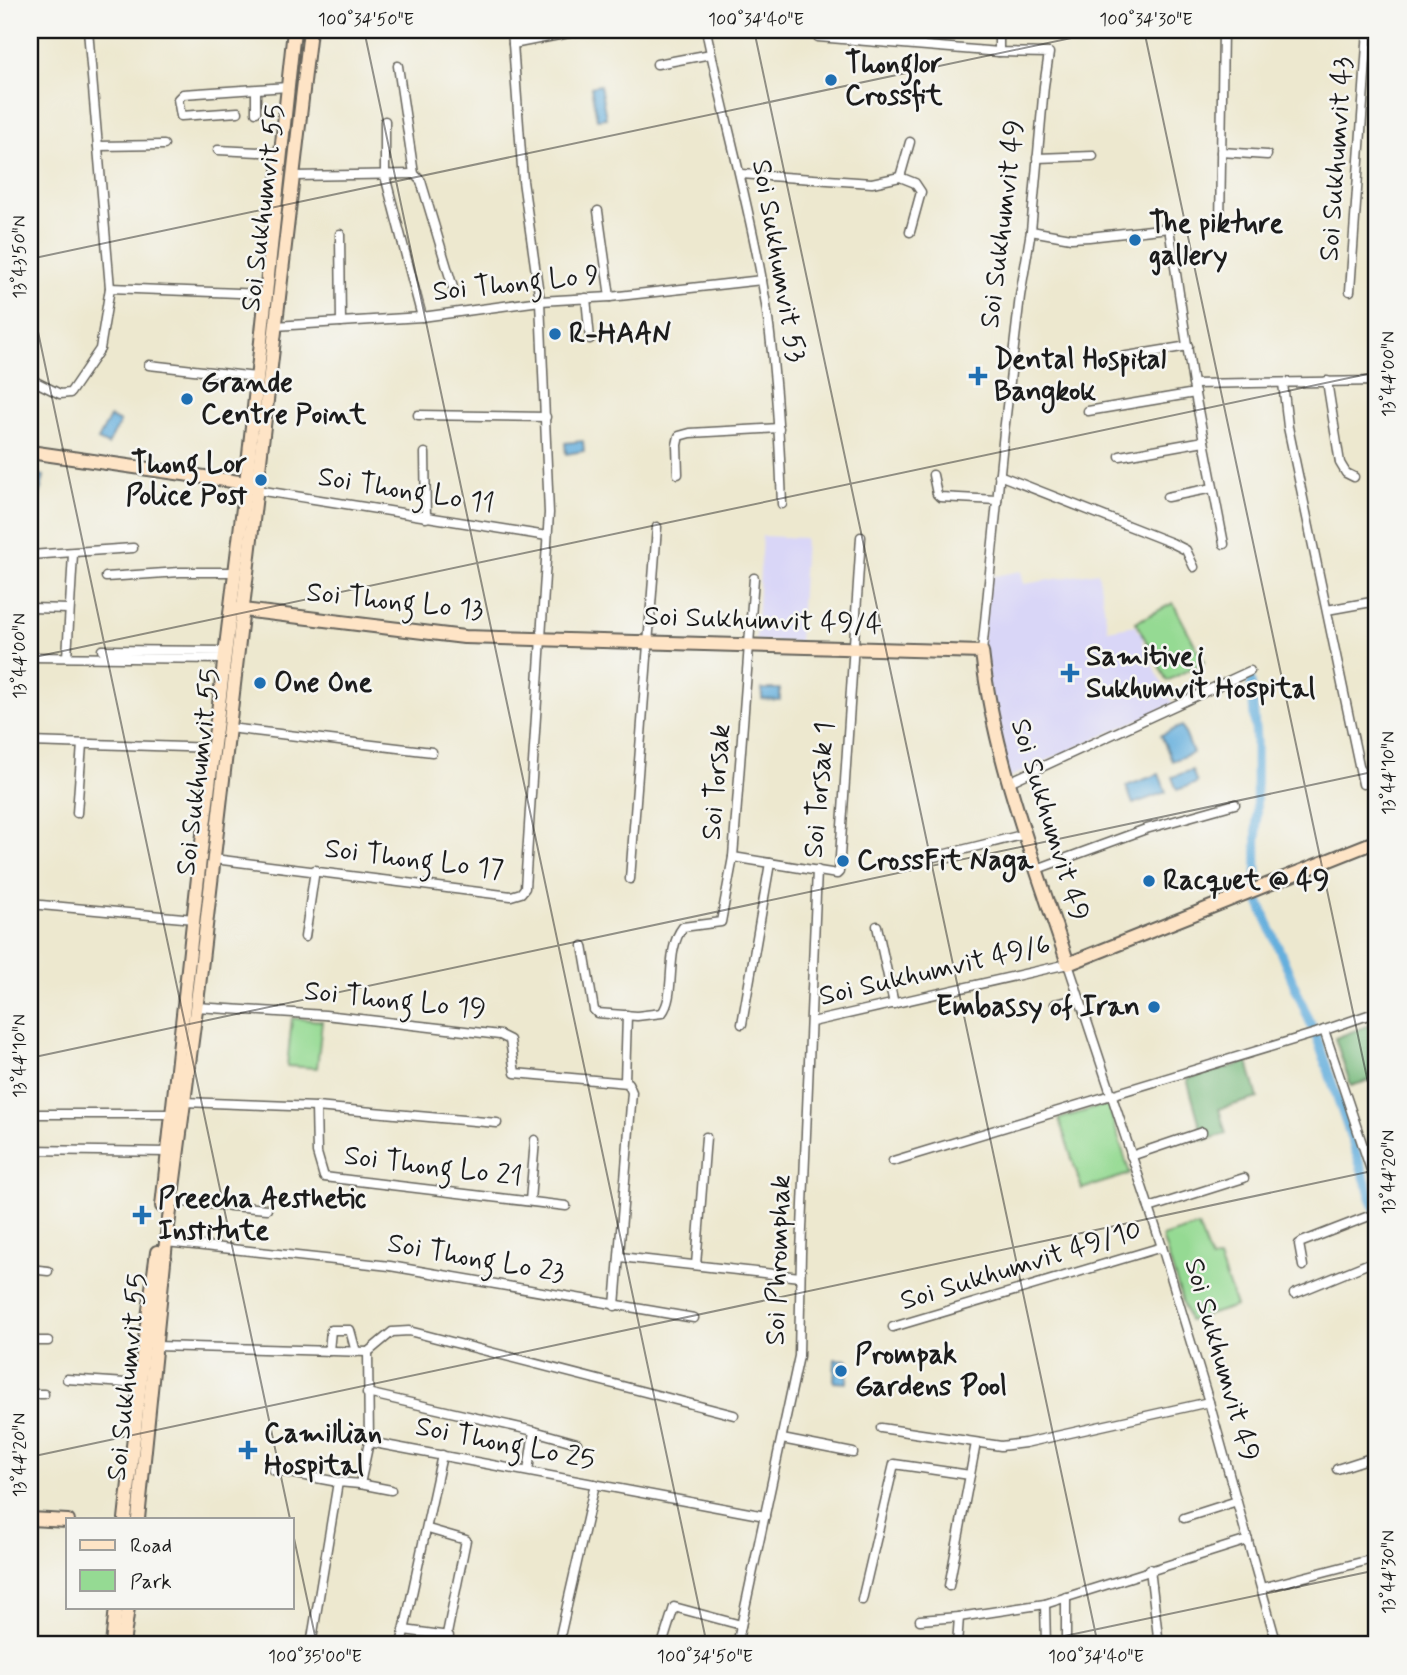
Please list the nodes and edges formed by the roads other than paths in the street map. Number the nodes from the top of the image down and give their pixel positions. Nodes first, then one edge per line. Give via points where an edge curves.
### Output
1 (89, 30) edge
2 (294, 30) edge
3 (310, 30) edge
4 (512, 30) edge
5 (584, 30) edge
6 (706, 30) edge
7 (914, 30) edge
8 (999, 30) edge
9 (1223, 30) edge
10 (1368, 30) edge
11 (818, 37) dead end
12 (513, 44) junction
13 (917, 44) junction
14 (999, 52) junction
15 (711, 54) junction
16 (657, 64) dead end
17 (398, 66) dead end
18 (288, 87) junction
19 (256, 90) junction
20 (238, 112) dead end
21 (256, 112) dead end
22 (385, 121) dead end
23 (910, 142) dead end
24 (164, 145) dead end
25 (99, 146) junction
26 (218, 150) dead end
27 (1221, 152) junction
28 (281, 153) junction
29 (296, 154) junction
30 (1267, 155) dead end
31 (1093, 156) dead end
32 (1037, 158) junction
33 (414, 174) junction
34 (741, 174) junction
35 (278, 175) junction
36 (294, 176) junction
37 (385, 176) junction
38 (900, 177) junction
39 (598, 211) dead end
40 (1220, 226) dead end
41 (1031, 231) junction
42 (910, 232) dead end
43 (340, 234) dead end
44 (762, 280) junction
45 (110, 288) junction
46 (454, 291) dead end
47 (1350, 291) dead end
48 (272, 294) junction
49 (610, 297) junction
50 (586, 298) junction
51 (540, 302) junction
52 (422, 317) junction
53 (341, 322) junction
54 (268, 325) junction
55 (590, 339) dead end
56 (1188, 346) junction
57 (1109, 359) dead end
58 (149, 365) dead end
59 (256, 377) junction
60 (30, 379) edge
61 (1326, 381) junction
62 (1377, 381) edge
63 (1283, 383) junction
64 (1194, 388) junction
65 (1088, 411) dead end
66 (418, 415) dead end
67 (546, 417) junction
68 (779, 428) junction
69 (1204, 441) junction
70 (30, 452) edge
71 (425, 453) dead end
72 (1121, 456) dead end
73 (678, 474) dead end
74 (933, 475) dead end
75 (999, 475) junction
76 (1354, 477) dead end
77 (251, 487) junction
78 (1213, 488) junction
79 (1167, 497) dead end
80 (997, 500) junction
81 (782, 504) dead end
82 (426, 518) junction
83 (657, 527) dead end
84 (547, 536) junction
85 (861, 537) dead end
86 (1224, 544) dead end
87 (133, 548) dead end
88 (73, 554) junction
89 (30, 555) edge
90 (1194, 568) dead end
91 (235, 572) junction
92 (106, 577) dead end
93 (754, 578) dead end
94 (1377, 601) edge
95 (30, 608) edge
96 (69, 609) junction
97 (237, 609) junction
98 (1327, 610) junction
99 (541, 639) junction
100 (647, 642) junction
101 (750, 645) junction
102 (854, 649) junction
103 (102, 650) dead end
104 (982, 652) junction
105 (226, 655) junction
106 (30, 657) edge
107 (67, 657) junction
108 (1250, 671) dead end
109 (223, 727) junction
110 (30, 742) edge
111 (82, 744) junction
112 (221, 749) junction
113 (432, 752) dead end
114 (1009, 782) junction
115 (1363, 785) dead end
116 (1235, 804) dead end
117 (77, 813) dead end
118 (1026, 834) junction
119 (1377, 841) edge
120 (733, 857) junction
121 (934, 857) dead end
122 (207, 859) junction
123 (770, 863) junction
124 (1037, 869) junction
125 (315, 870) junction
126 (817, 870) junction
127 (630, 879) dead end
128 (30, 904) edge
129 (200, 920) junction
130 (877, 926) dead end
131 (305, 937) dead end
132 (583, 946) dead end
133 (1068, 964) junction
134 (1079, 999) junction
135 (894, 1004) junction
136 (1055, 1004) dead end
137 (190, 1006) junction
138 (1377, 1012) edge
139 (627, 1015) junction
140 (812, 1022) junction
141 (742, 1024) dead end
142 (1324, 1030) junction
143 (625, 1082) junction
144 (1111, 1095) junction
145 (177, 1106) junction
146 (316, 1107) junction
147 (30, 1114) edge
148 (497, 1123) dead end
149 (1202, 1132) dead end
150 (706, 1137) dead end
151 (534, 1140) dead end
152 (30, 1150) edge
153 (173, 1153) junction
154 (1131, 1156) junction
155 (893, 1161) dead end
156 (1244, 1178) dead end
157 (1377, 1188) edge
158 (172, 1200) junction
159 (530, 1201) junction
160 (566, 1206) dead end
161 (1149, 1208) junction
162 (267, 1209) dead end
163 (1377, 1213) edge
164 (163, 1241) junction
165 (1162, 1247) junction
166 (620, 1257) junction
167 (1377, 1260) edge
168 (696, 1265) junction
169 (1303, 1266) dead end
170 (30, 1269) edge
171 (48, 1271) dead end
172 (800, 1277) junction
173 (1294, 1294) dead end
174 (615, 1306) junction
175 (694, 1318) dead end
176 (893, 1327) dead end
177 (30, 1341) edge
178 (48, 1341) dead end
179 (150, 1346) junction
180 (330, 1351) junction
181 (356, 1352) junction
182 (368, 1352) junction
183 (67, 1379) dead end
184 (140, 1384) junction
185 (367, 1393) junction
186 (30, 1394) edge
187 (44, 1394) dead end
188 (1209, 1402) junction
189 (734, 1415) dead end
190 (881, 1428) dead end
191 (534, 1431) junction
192 (782, 1439) junction
193 (369, 1442) junction
194 (577, 1443) dead end
195 (976, 1443) junction
196 (853, 1453) dead end
197 (442, 1455) junction
198 (1377, 1456) edge
199 (138, 1460) junction
200 (1337, 1469) dead end
201 (273, 1470) dead end
202 (528, 1471) junction
203 (970, 1475) junction
204 (338, 1482) junction
205 (360, 1484) junction
206 (595, 1484) junction
207 (391, 1490) dead end
208 (1237, 1501) junction
209 (765, 1516) junction
210 (125, 1518) edge
211 (138, 1518) edge
212 (1184, 1518) dead end
213 (30, 1519) edge
214 (66, 1521) edge
215 (428, 1529) junction
216 (1248, 1540) junction
217 (1377, 1558) edge
218 (1150, 1569) junction
219 (949, 1586) dead end
220 (1262, 1588) junction
221 (1066, 1597) junction
222 (862, 1600) dead end
223 (1045, 1604) junction
224 (116, 1608) edge
225 (128, 1608) edge
226 (959, 1617) junction
227 (920, 1620) dead end
228 (741, 1625) junction
229 (404, 1630) junction
230 (112, 1645) edge
231 (123, 1645) edge
232 (311, 1645) edge
233 (401, 1645) edge
234 (558, 1645) edge
235 (662, 1645) edge
236 (737, 1645) edge
237 (957, 1645) edge
238 (1046, 1645) edge
239 (1066, 1645) edge
240 (1160, 1645) edge
241 (1277, 1645) edge

1 - 25 street
2 - 18 main road, Soi Sukhumvit 55
3 - 29 main road, Soi Sukhumvit 55
4 - 12 street
5 - 12 street
6 - 15 street, Soi Sukhumvit 53
7 - 13 street
8 - 14 street
9 - 27 street
10 - 47 street, Soi Sukhumvit 43
11 - 13 street
12 - 51 street via 523,181
13 - 14 street
14 - 32 street, Soi Sukhumvit 49 via 1049,53
15 - 16 street
15 - 34 street, Soi Sukhumvit 53
17 - 33 street
18 - 19 street
18 - 28 main road, Soi Sukhumvit 55
19 - 20 street via 183,94 178,99 181,116
19 - 21 street
22 - 37 street
23 - 38 street
24 - 25 street
25 - 45 street
26 - 28 street
27 - 30 street
27 - 40 street
28 - 29 main road
28 - 35 main road, Soi Sukhumvit 55
29 - 36 main road, Soi Sukhumvit 55
31 - 32 street
32 - 41 street, Soi Sukhumvit 49
33 - 37 street
33 - 46 street via 421,181
34 - 38 street via 872,183
34 - 44 street, Soi Sukhumvit 53
35 - 36 main road
35 - 48 main road, Soi Sukhumvit 55
36 - 37 street
36 - 48 main road, Soi Sukhumvit 55
37 - 52 street
38 - 42 street via 915,183 921,192
39 - 49 street
41 - 56 street via 1080,237 1169,228
41 - 75 street, Soi Sukhumvit 49
43 - 53 street
44 - 49 street, Soi Thong Lo 9
44 - 68 street, Soi Sukhumvit 53
45 - 48 street
45 - 60 street via 100,349 70,393 60,394
48 - 54 main road, Soi Sukhumvit 55
49 - 50 street, Soi Thong Lo 9
50 - 51 street, Soi Thong Lo 9
50 - 55 street
51 - 52 street, Soi Thong Lo 9
51 - 67 street
52 - 53 street, Soi Thong Lo 9
53 - 54 street, Soi Thong Lo 9
54 - 59 main road, Soi Sukhumvit 55
54 - 77 main road, Soi Sukhumvit 55
56 - 57 street
56 - 64 street
58 - 59 street
59 - 77 main road, Soi Sukhumvit 55
61 - 62 street
61 - 63 street
61 - 76 street via 1340,463
63 - 64 street
63 - 98 street
64 - 65 street
64 - 69 street
66 - 67 street
67 - 84 street
68 - 73 street via 679,436
68 - 81 street, Soi Sukhumvit 53
69 - 72 street
69 - 78 street
70 - 77 main road
71 - 82 street
74 - 80 street via 940,497
75 - 80 street, Soi Sukhumvit 49
75 - 90 street via 1172,543 1186,550
77 - 82 street, Soi Thong Lo 11
77 - 91 main road, Soi Sukhumvit 55
77 - 97 main road, Soi Sukhumvit 55
78 - 79 street
78 - 86 street
80 - 104 street, Soi Sukhumvit 49
82 - 84 street, Soi Thong Lo 11
83 - 100 street
84 - 99 street
85 - 102 street
87 - 88 street
88 - 89 street
88 - 96 street
91 - 92 street
91 - 97 main road, Soi Sukhumvit 55
93 - 101 street, Soi Torsak
94 - 98 street
95 - 96 street
96 - 107 street
97 - 99 main road, Soi Thong Lo 13 via 456,636
97 - 105 main road, Soi Sukhumvit 55
97 - 109 main road, Soi Sukhumvit 55
98 - 115 street
99 - 100 main road, Soi Sukhumvit 49/4
99 - 125 street, Soi Thong Lo 17 via 524,891 511,896
100 - 101 main road, Soi Sukhumvit 49/4
100 - 127 street
101 - 102 main road, Soi Sukhumvit 49/4
101 - 120 street, Soi Torsak
102 - 104 main road, Soi Sukhumvit 49/4
102 - 126 street, Soi Torsak 1 via 839,870 837,874
103 - 105 street
104 - 114 main road, Soi Sukhumvit 49 via 988,701
105 - 107 street
105 - 109 main road, Soi Sukhumvit 55
106 - 107 street
108 - 114 street
109 - 112 main road, Soi Sukhumvit 55
109 - 113 street
110 - 111 street
111 - 112 street
111 - 117 street
112 - 122 main road, Soi Sukhumvit 55
114 - 118 main road, Soi Sukhumvit 49
116 - 124 street via 1146,829
118 - 121 street
118 - 124 main road, Soi Sukhumvit 49
119 - 133 main road
120 - 123 street, Soi Torsak 1
120 - 139 street, Soi Torsak via 720,922 683,927 678,933 662,1013
122 - 125 street, Soi Thong Lo 17
122 - 129 main road, Soi Sukhumvit 55
123 - 126 street, Soi Torsak 1
123 - 141 street
124 - 133 main road, Soi Sukhumvit 49
125 - 131 street
126 - 140 street, Soi Phromphak
128 - 129 street
129 - 137 main road, Soi Sukhumvit 55
130 - 135 street
132 - 139 street via 594,1010
133 - 134 street, Soi Sukhumvit 49
133 - 135 street, Soi Sukhumvit 49/6
134 - 136 street
134 - 144 street, Soi Sukhumvit 49
135 - 140 street, Soi Sukhumvit 49/6
137 - 143 street, Soi Thong Lo 19 via 325,1015 500,1035 510,1040 515,1073
137 - 145 main road, Soi Sukhumvit 55
138 - 142 street
139 - 143 street
140 - 172 street, Soi Phromphak
142 - 144 street
142 - 157 street
143 - 166 street via 632,1092
144 - 154 street, Soi Sukhumvit 49
144 - 155 street
145 - 146 street, Soi Thong Lo 21
145 - 147 street, Soi Thong Lo 21
145 - 153 main road, Soi Sukhumvit 55
146 - 148 street, Soi Thong Lo 21
146 - 159 street, Soi Thong Lo 21 via 317,1153 324,1177
149 - 154 street
150 - 168 street
151 - 159 street
152 - 153 street
153 - 158 main road, Soi Sukhumvit 55
153 - 164 main road, Soi Sukhumvit 55
154 - 161 street, Soi Sukhumvit 49
156 - 161 street
158 - 162 street
158 - 164 main road, Soi Sukhumvit 55
159 - 160 street, Soi Thong Lo 21
161 - 165 street, Soi Sukhumvit 49
163 - 169 street via 1299,1244
164 - 174 street, Soi Thong Lo 23 via 390,1266
164 - 179 main road, Soi Sukhumvit 55
165 - 176 street, Soi Sukhumvit 49/10
165 - 188 street, Soi Sukhumvit 49
166 - 168 street
166 - 174 street
167 - 173 street
168 - 172 street
170 - 171 street
172 - 192 street, Soi Phromphak via 799,1356
174 - 175 street, Soi Thong Lo 23
177 - 178 street
179 - 180 street
179 - 184 main road, Soi Sukhumvit 55
179 - 199 main road, Soi Sukhumvit 55
180 - 181 street
180 - 181 street via 331,1330 350,1330
181 - 182 street
182 - 185 street
182 - 189 street via 395,1330 416,1332
183 - 184 street
184 - 199 main road, Soi Sukhumvit 55
185 - 191 street
185 - 193 street
186 - 187 street
188 - 195 street via 1024,1443
188 - 208 street, Soi Sukhumvit 49
190 - 195 street
191 - 194 street
191 - 202 street
192 - 196 street
192 - 209 street, Soi Phromphak
193 - 197 street, Soi Thong Lo 25
193 - 205 street
195 - 203 street
197 - 202 street, Soi Thong Lo 25
197 - 215 street
198 - 200 street
199 - 210 main road, Soi Sukhumvit 55
199 - 211 main road, Soi Sukhumvit 55
201 - 204 street
202 - 206 street, Soi Thong Lo 25
203 - 219 street
203 - 222 street via 894,1464
204 - 205 street
204 - 232 street
205 - 207 street
206 - 209 street, Soi Thong Lo 25
206 - 234 street
208 - 212 street
208 - 216 street, Soi Sukhumvit 49
209 - 228 street, Soi Phromphak
213 - 214 main road
215 - 229 street
215 - 229 street via 466,1540 449,1636
216 - 218 street
216 - 220 street, Soi Sukhumvit 49
217 - 220 street
218 - 221 street
218 - 240 street
220 - 241 street, Soi Sukhumvit 49
221 - 223 street
221 - 239 street
223 - 226 street
223 - 238 street
224 - 230 main road
225 - 231 main road
226 - 227 street
226 - 237 street
228 - 235 street via 676,1607
228 - 236 street, Soi Phromphak
229 - 233 street

